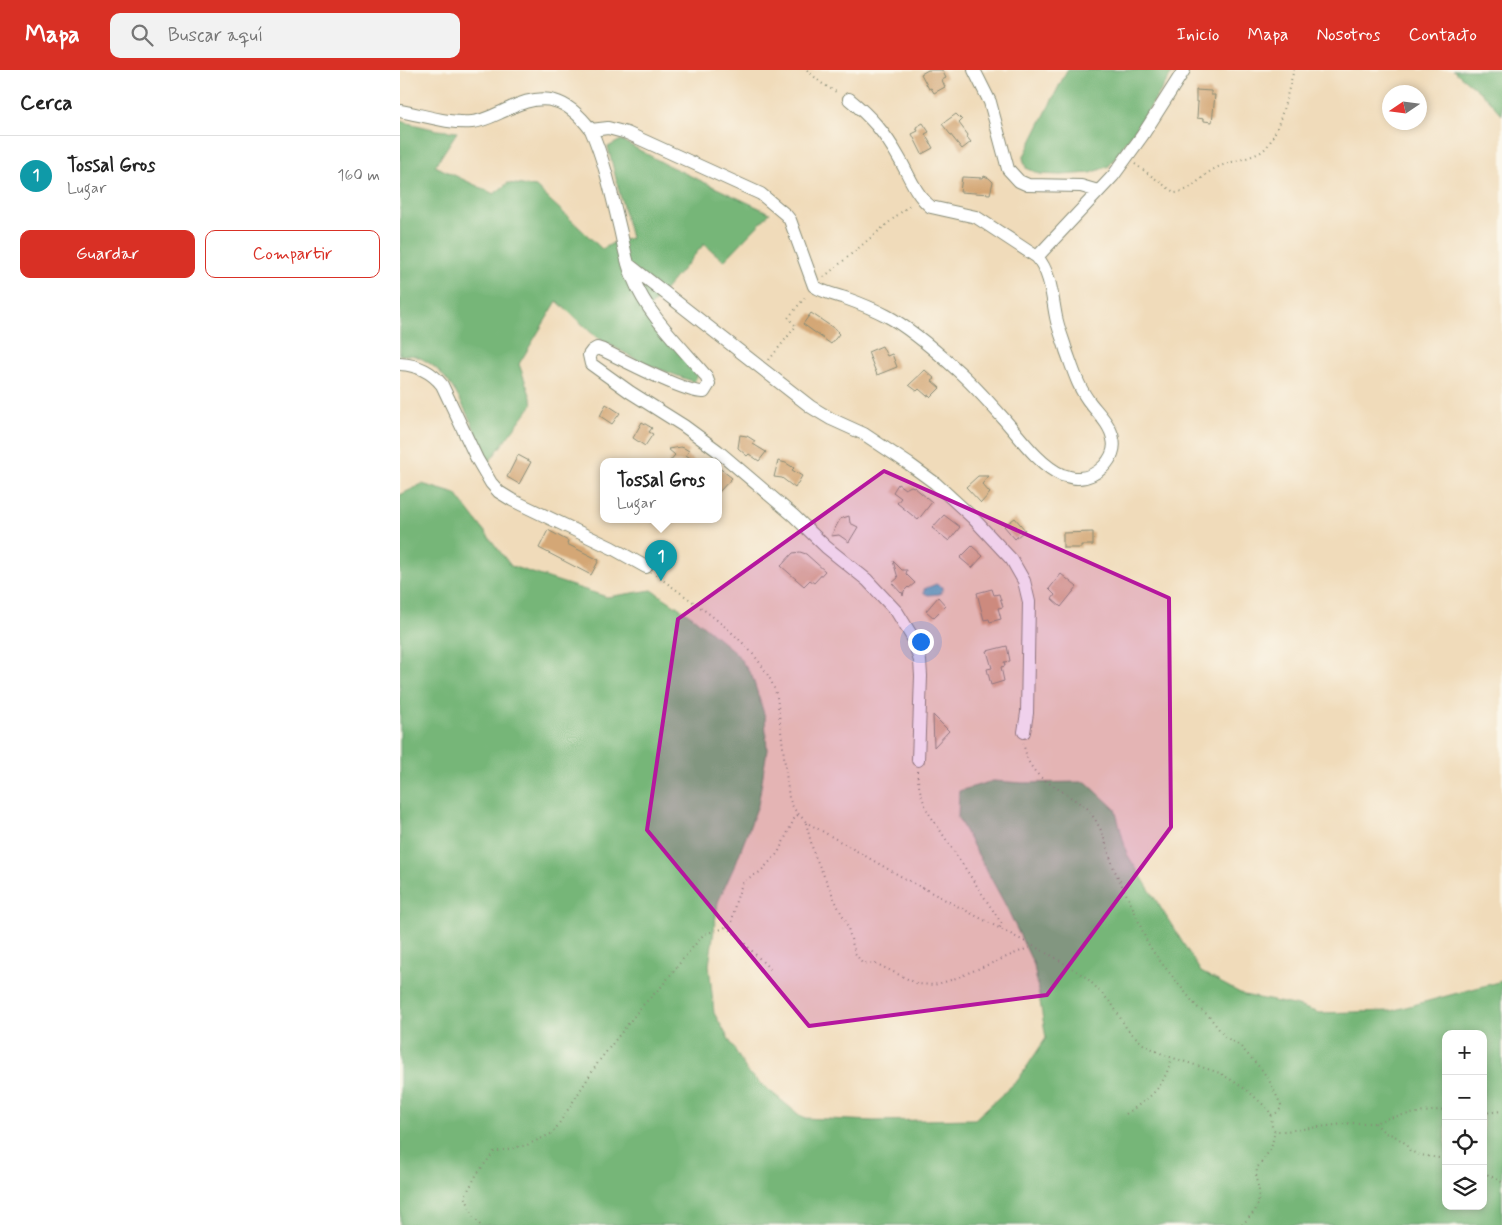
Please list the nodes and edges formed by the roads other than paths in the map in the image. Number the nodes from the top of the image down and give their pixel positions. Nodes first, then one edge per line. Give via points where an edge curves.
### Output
1 (974, 70) edge
2 (1184, 70) edge
3 (849, 99) road end
4 (400, 111) edge
5 (591, 130) junction
6 (1098, 191) junction
7 (1038, 257) junction
8 (628, 264) junction
9 (400, 364) edge
10 (646, 567) road end
11 (1024, 732) road end
12 (918, 760) road end

1 - 6 street via 990,102 1008,169 1014,177 1028,185 1080,186
2 - 6 street via 1127,158
3 - 7 street via 867,113 883,133 920,196 931,207 976,217
4 - 5 street via 473,122 490,118 521,102 546,99 570,109
5 - 7 street via 608,128 627,133 761,194 790,220 814,286 899,323 970,382 1042,461 1056,472 1078,479 1094,474 1105,465 1114,440 1080,388 1057,320 1045,268
5 - 8 street via 610,185
6 - 7 street
8 - 11 street via 817,410 864,434 935,483 972,516 1012,560 1024,581 1029,602
8 - 12 street via 633,280 658,320 706,376 708,387 704,392 691,390 597,348 590,355 591,364 718,451 889,602 908,627 920,661
9 - 10 street via 430,372 438,379 477,459 499,492

